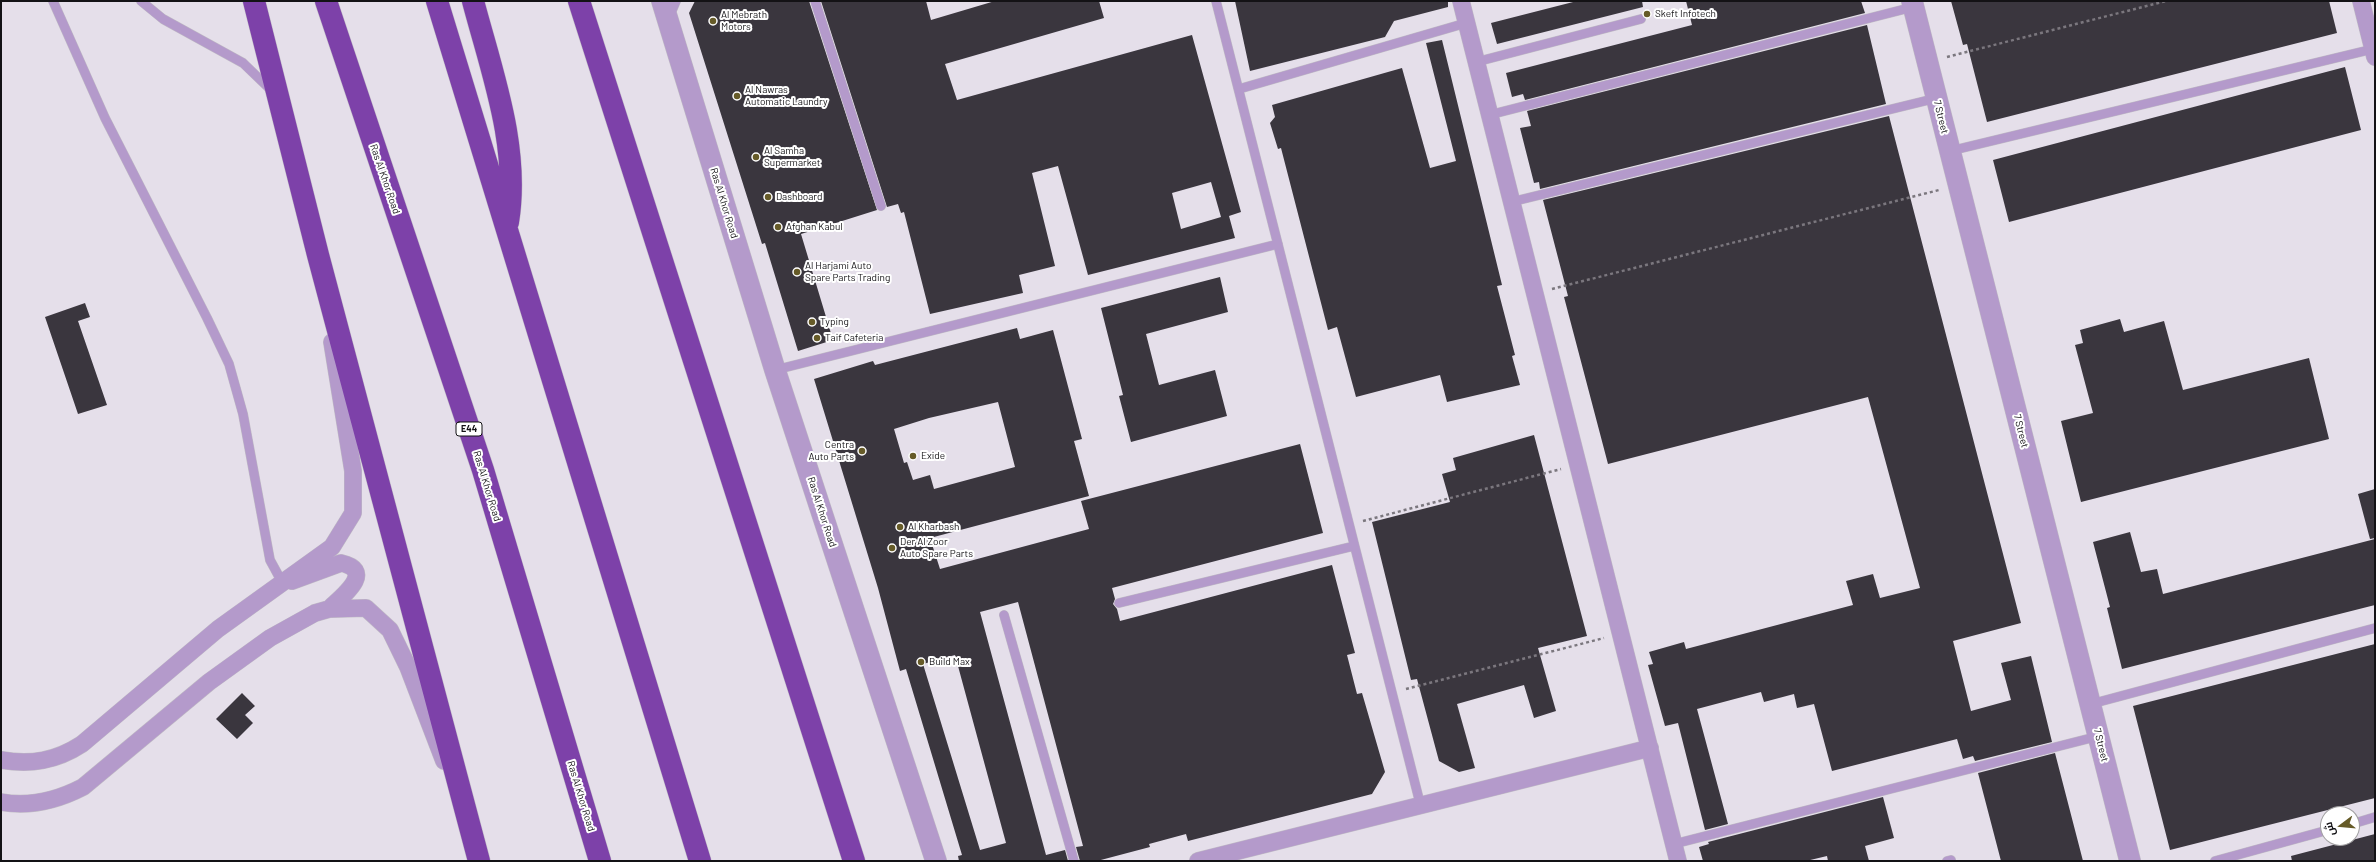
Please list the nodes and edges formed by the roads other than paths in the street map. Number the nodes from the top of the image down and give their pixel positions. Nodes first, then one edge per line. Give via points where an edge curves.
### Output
1 (52, 1) edge
2 (141, 1) edge
3 (254, 1) edge
4 (326, 1) edge
5 (437, 1) edge
6 (473, 1) edge
7 (579, 1) edge
8 (594, 1) edge
9 (676, 1) edge
10 (815, 1) edge
11 (1216, 1) edge
12 (1461, 1) edge
13 (2361, 1) edge
14 (1913, 4) edge
15 (665, 11) edge
16 (1641, 19) dead end
17 (1466, 23) junction
18 (2374, 53) edge
19 (1476, 62) junction
20 (603, 75) junction
21 (1238, 89) junction
22 (1936, 98) junction
23 (280, 101) junction
24 (1489, 115) junction
25 (1950, 151) junction
26 (1511, 202) junction
27 (880, 206) dead end
28 (507, 229) junction
29 (1278, 244) junction
30 (318, 255) junction
31 (776, 370) junction
32 (1354, 546) junction
33 (282, 582) junction
34 (1120, 603) dead end
35 (329, 609) junction
36 (1004, 615) dead end
37 (2375, 628) edge
38 (2090, 704) junction
39 (2098, 736) junction
40 (1650, 748) junction
41 (1, 760) edge
42 (1, 802) edge
43 (1421, 807) junction
44 (2375, 817) edge
45 (2360, 822) edge
46 (470, 830) junction
47 (2320, 832) edge
48 (1674, 844) junction
49 (479, 861) edge
50 (600, 861) edge
51 (700, 861) edge
52 (854, 861) edge
53 (936, 861) edge
54 (1074, 861) edge
55 (1198, 861) edge
56 (1678, 861) edge
57 (2130, 861) edge
58 (2215, 861) edge

1 - 33 lane via 87,81 229,364 243,414 270,560
2 - 23 lane via 163,19 243,63
3 - 23 highway
4 - 50 highway, Ras Al Khor Road / E44 via 483,470
5 - 28 highway
6 - 28 highway via 509,143 512,186
7 - 20 highway
8 - 20 highway via 601,34
9 - 15 lane
10 - 27 lane
11 - 21 lane
12 - 17 street
13 - 18 street
14 - 22 street, 7 Street
14 - 24 lane
15 - 31 street, Ras Al Khor Road
16 - 19 lane
17 - 19 street
17 - 21 lane
18 - 25 lane
19 - 24 street
20 - 52 highway
21 - 29 lane
22 - 25 street, 7 Street
22 - 26 lane
23 - 30 highway
24 - 26 street
25 - 38 street, 7 Street
26 - 40 street
28 - 51 highway
29 - 31 lane
29 - 32 lane
30 - 33 street via 353,471 353,514 332,547
30 - 46 highway
31 - 53 street, Ras Al Khor Road
32 - 34 lane
32 - 43 lane
33 - 35 street via 305,578 335,565 347,565 356,574 353,587
33 - 41 street via 218,629 70,752 42,762
35 - 42 street via 302,618 239,659 83,787 39,803
35 - 46 street via 366,608 390,630 408,667
36 - 54 lane
37 - 38 lane
38 - 39 street, 7 Street
39 - 48 lane
39 - 57 street, 7 Street
40 - 43 street
40 - 48 street
43 - 55 street
44 - 45 lane
46 - 49 highway
47 - 58 lane
48 - 56 street

